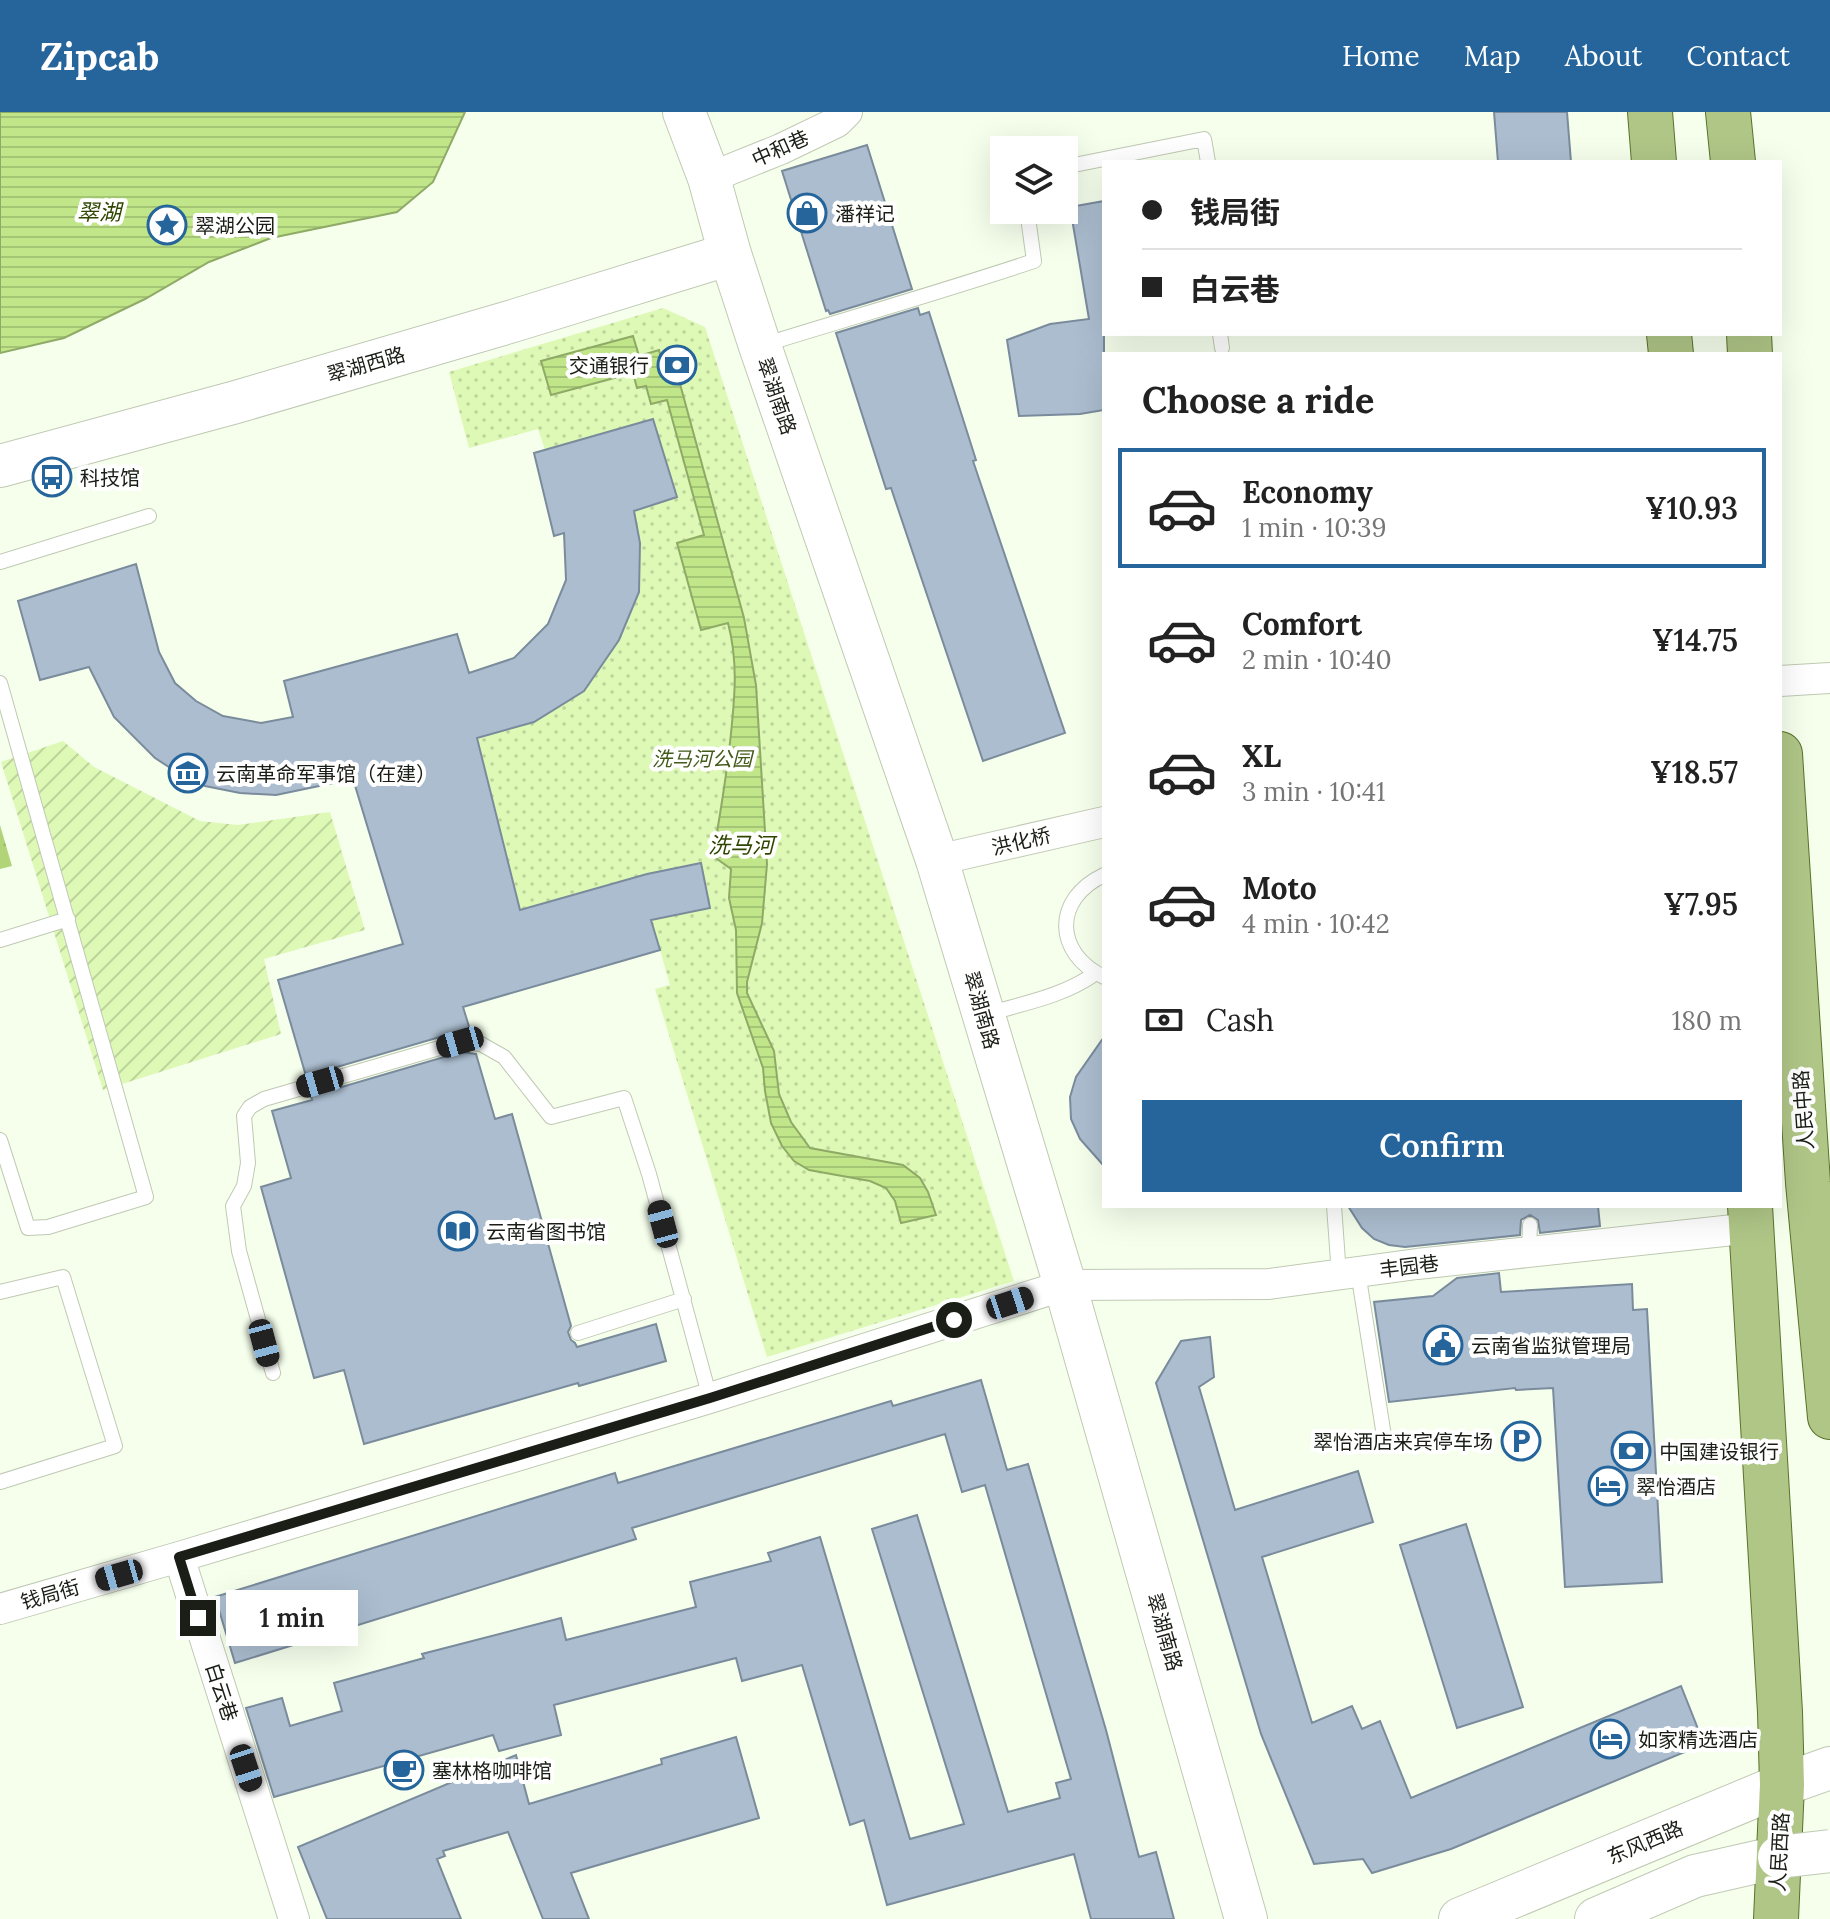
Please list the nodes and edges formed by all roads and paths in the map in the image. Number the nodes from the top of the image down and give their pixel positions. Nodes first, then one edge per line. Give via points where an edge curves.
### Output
1 (684, 112) edge
2 (847, 112) edge
3 (1650, 112) edge
4 (1728, 112) edge
5 (1208, 160) edge
6 (1654, 160) edge
7 (1733, 160) edge
8 (1078, 164) edge
9 (709, 178) junction
10 (1029, 224) edge
11 (730, 254) junction
12 (760, 346) junction
13 (0, 466) edge
14 (149, 516) dead end
15 (0, 562) edge
16 (1830, 678) edge
17 (1782, 681) edge
18 (0, 683) edge
19 (1782, 778) edge
20 (1102, 822) edge
21 (937, 860) junction
22 (1102, 876) edge
23 (68, 919) junction
24 (0, 940) edge
25 (1100, 975) edge
26 (983, 1016) junction
27 (0, 1140) edge
28 (1334, 1208) edge
29 (1751, 1227) edge
30 (1349, 1274) junction
31 (1065, 1285) junction
32 (0, 1292) edge
33 (684, 1299) junction
34 (578, 1333) dead end
35 (273, 1373) dead end
36 (710, 1398) junction
37 (1830, 1417) edge
38 (1384, 1436) dead end
39 (0, 1482) edge
40 (179, 1557) junction
41 (0, 1609) edge
42 (1830, 1768) edge
43 (1782, 1785) junction
44 (1830, 1851) edge
45 (1779, 1857) junction
46 (294, 1919) edge
47 (1246, 1919) edge
48 (1460, 1919) edge
49 (1596, 1919) edge
50 (1776, 1919) edge

1 - 9 street, 翠湖南路
2 - 9 street, 中和巷 via 781,149
3 - 6 main road
4 - 7 main road
5 - 8 lane via 1204,139
9 - 11 street, 翠湖南路
10 - 12 lane via 1034,261
11 - 12 street, 翠湖南路
11 - 13 street, 翠湖西路 via 236,402
12 - 21 street, 翠湖南路
14 - 15 lane
16 - 17 street
18 - 23 lane
19 - 37 main road, 人民中路 via 1809,1105 1808,1183
20 - 21 street, 洪化桥
21 - 26 street, 翠湖南路
22 - 25 lane via 1080,890 1067,918 1067,933 1079,961
23 - 24 lane
23 - 27 lane via 146,1197 48,1227 28,1228
25 - 26 lane via 1062,993
26 - 31 street, 翠湖南路
28 - 30 lane
29 - 30 street, 丰园巷 via 1529,1238
29 - 43 main road
30 - 31 street, 丰园巷 via 1269,1284
30 - 38 lane
31 - 36 street, 钱局街
31 - 47 street, 翠湖南路
32 - 39 lane via 63,1277 115,1446
33 - 34 lane
33 - 35 lane via 624,1098 551,1117 504,1057 481,1044 460,1042 264,1099 244,1116 248,1163 233,1206 235,1228
33 - 36 lane
36 - 40 street, 钱局街
40 - 41 street, 钱局街
40 - 46 street, 白云巷
42 - 43 street, 东风西路
43 - 45 main road, 人民西路
43 - 48 street, 东风西路
44 - 45 street, bridge
45 - 49 street via 1695,1876
45 - 50 main road, 人民西路

